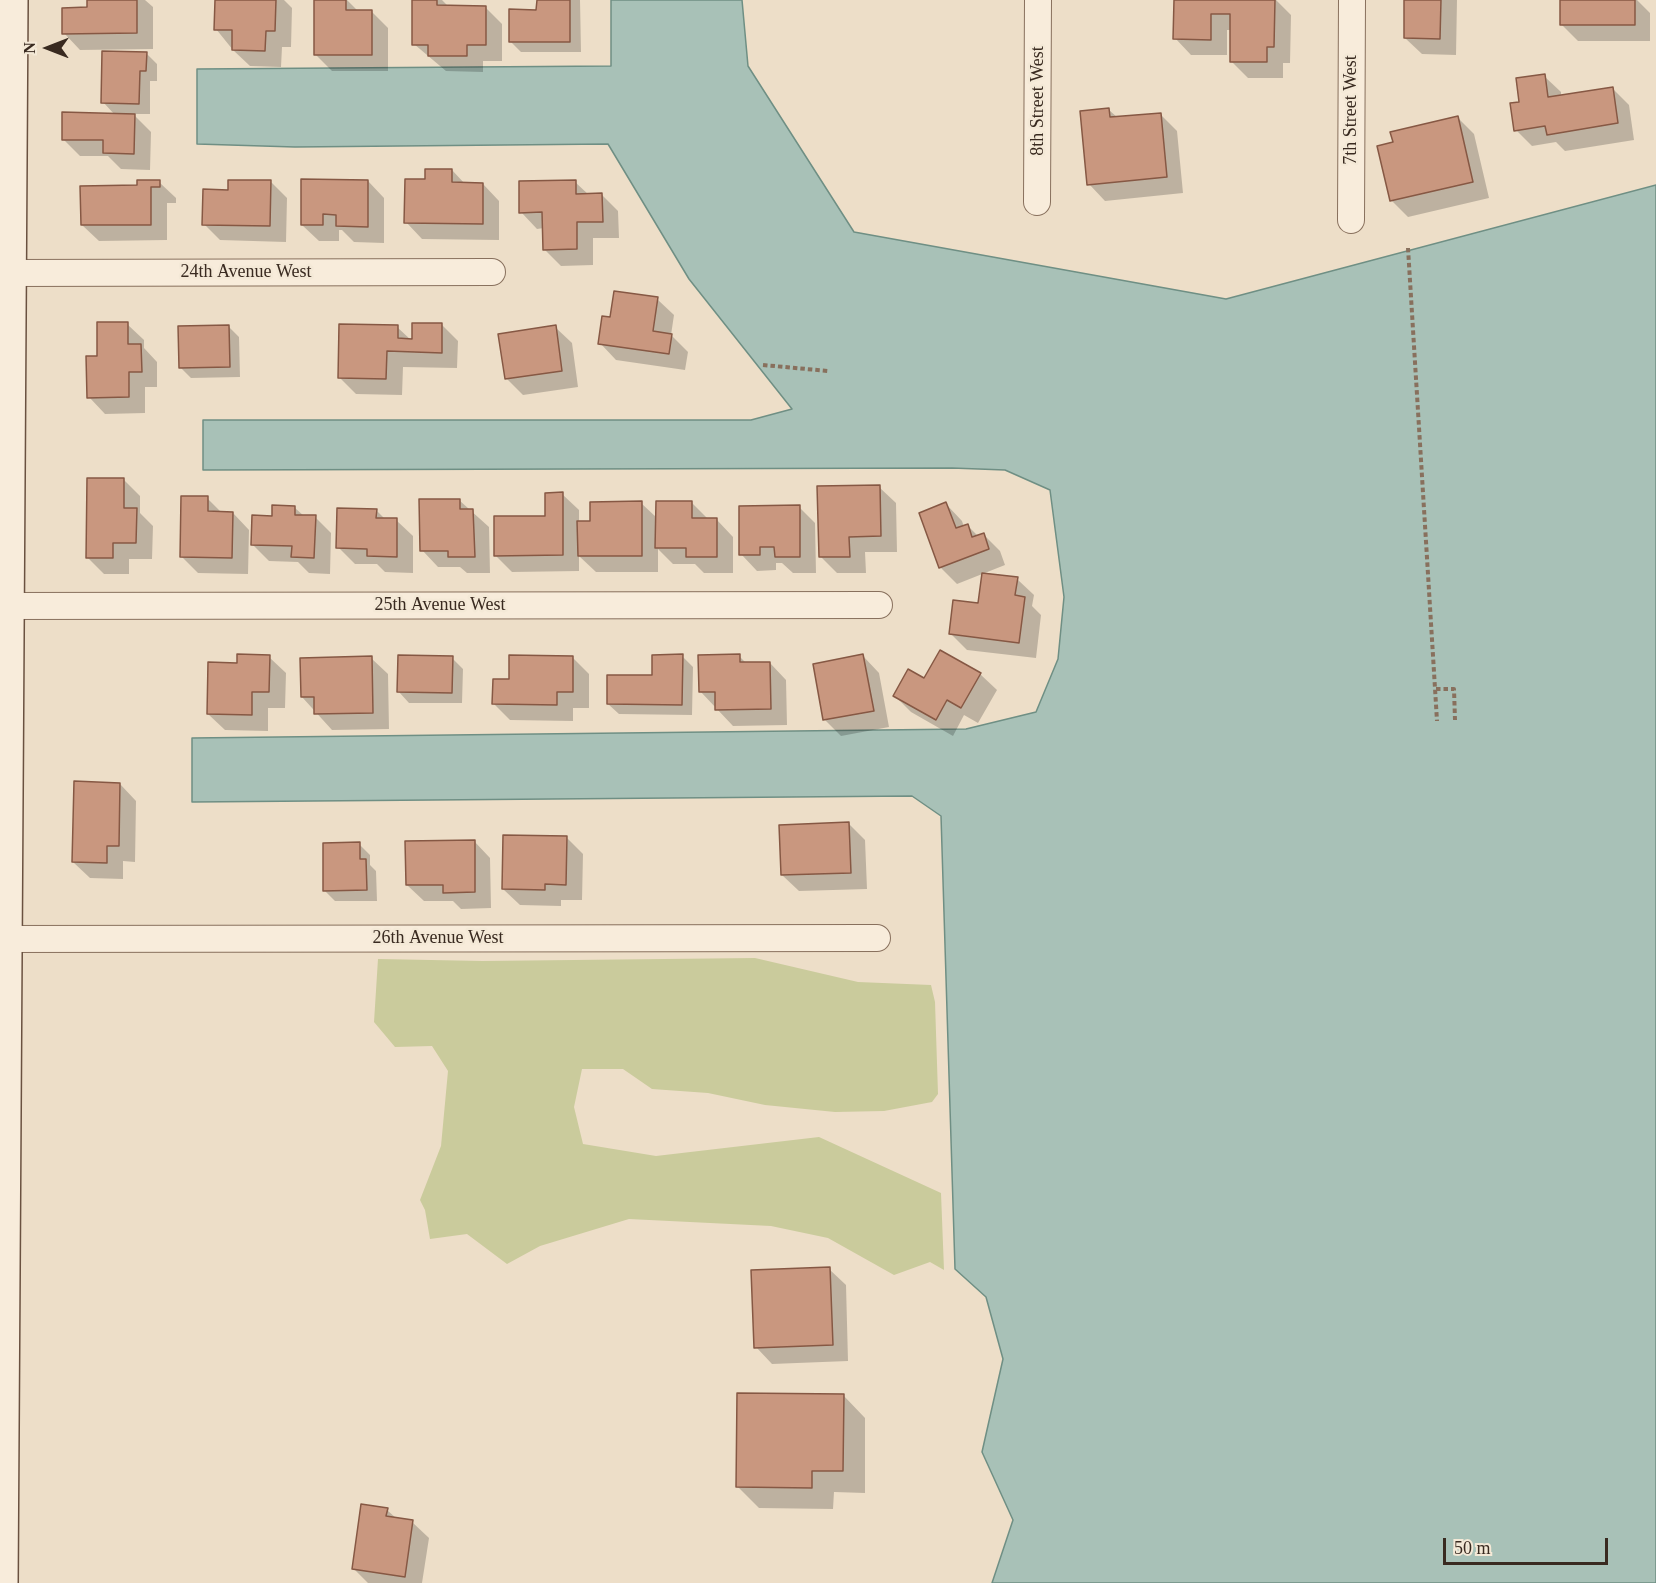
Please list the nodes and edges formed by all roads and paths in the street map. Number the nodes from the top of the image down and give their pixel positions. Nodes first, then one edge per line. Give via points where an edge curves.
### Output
1 (11, 0) edge
2 (1038, 0) edge
3 (1352, 0) edge
4 (1038, 202) dead end
5 (1351, 220) dead end
6 (1408, 248) dead end
7 (492, 272) dead end
8 (4, 273) edge
9 (763, 365) dead end
10 (828, 371) dead end
11 (879, 605) dead end
12 (4, 606) edge
13 (1436, 689) junction
14 (1455, 720) dead end
15 (1437, 721) dead end
16 (877, 938) dead end
17 (3, 939) edge
18 (2, 1272) edge
19 (2, 1583) edge

1 - 8 street
2 - 4 street, 8th Street West
3 - 5 street, 7th Street West
6 - 13 path
7 - 8 street, 24th Avenue West
8 - 12 street
9 - 10 path
11 - 12 street, 25th Avenue West
12 - 17 street
13 - 14 path via 1454,689
13 - 15 path
16 - 17 street, 26th Avenue West
17 - 18 street
18 - 19 street

